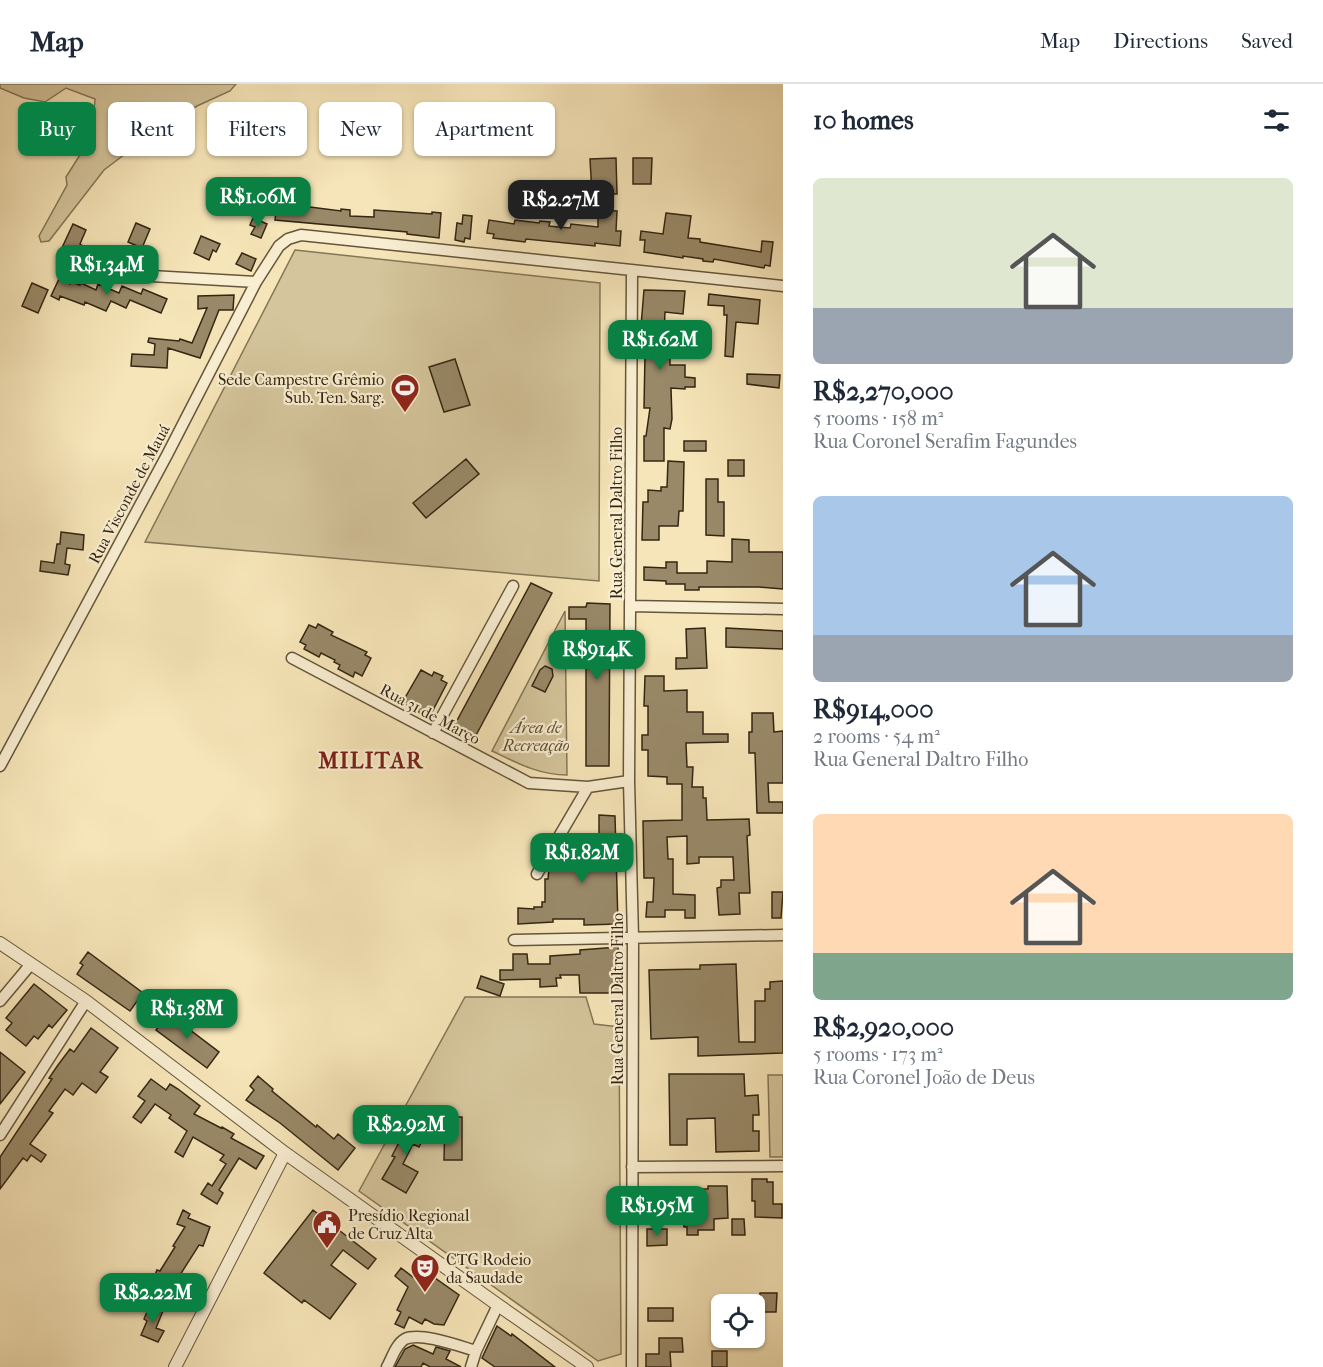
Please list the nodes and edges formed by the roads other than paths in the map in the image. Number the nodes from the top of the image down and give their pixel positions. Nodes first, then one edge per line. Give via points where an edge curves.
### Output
1 (64, 271) dead end
2 (632, 271) junction
3 (256, 282) junction
4 (783, 286) edge
5 (513, 586) dead end
6 (631, 606) junction
7 (783, 609) edge
8 (292, 658) dead end
9 (433, 733) junction
10 (0, 766) edge
11 (629, 781) junction
12 (588, 787) junction
13 (537, 874) dead end
14 (783, 935) edge
15 (633, 938) junction
16 (514, 940) dead end
17 (0, 943) edge
18 (31, 964) junction
19 (0, 1001) edge
20 (86, 1001) junction
21 (0, 1135) edge
22 (285, 1153) junction
23 (783, 1166) edge
24 (632, 1167) junction
25 (498, 1305) junction
26 (476, 1350) junction
27 (175, 1367) edge
28 (387, 1367) edge
29 (471, 1367) edge
30 (587, 1367) edge
31 (632, 1367) edge

1 - 3 street
2 - 3 street, Rua Visconde de Mauá via 301,235 279,246
2 - 4 street
2 - 6 street, Rua General Daltro Filho
3 - 10 street, Rua Visconde de Mauá
5 - 9 street
6 - 7 street
6 - 11 street, Rua General Daltro Filho
8 - 9 street, Rua 31 de Março
9 - 12 street, Rua 31 de Março via 529,783
11 - 12 street, Rua 31 de Março
11 - 15 street, Rua General Daltro Filho
12 - 13 street
14 - 15 street
15 - 16 street
15 - 24 street, Rua General Daltro Filho
17 - 18 street
18 - 19 street
18 - 20 street
20 - 21 street
20 - 22 street
22 - 25 street
22 - 27 street
23 - 24 street
24 - 31 street, Rua General Daltro Filho
25 - 26 street
25 - 30 street
26 - 28 street via 419,1336 397,1347
26 - 29 street

